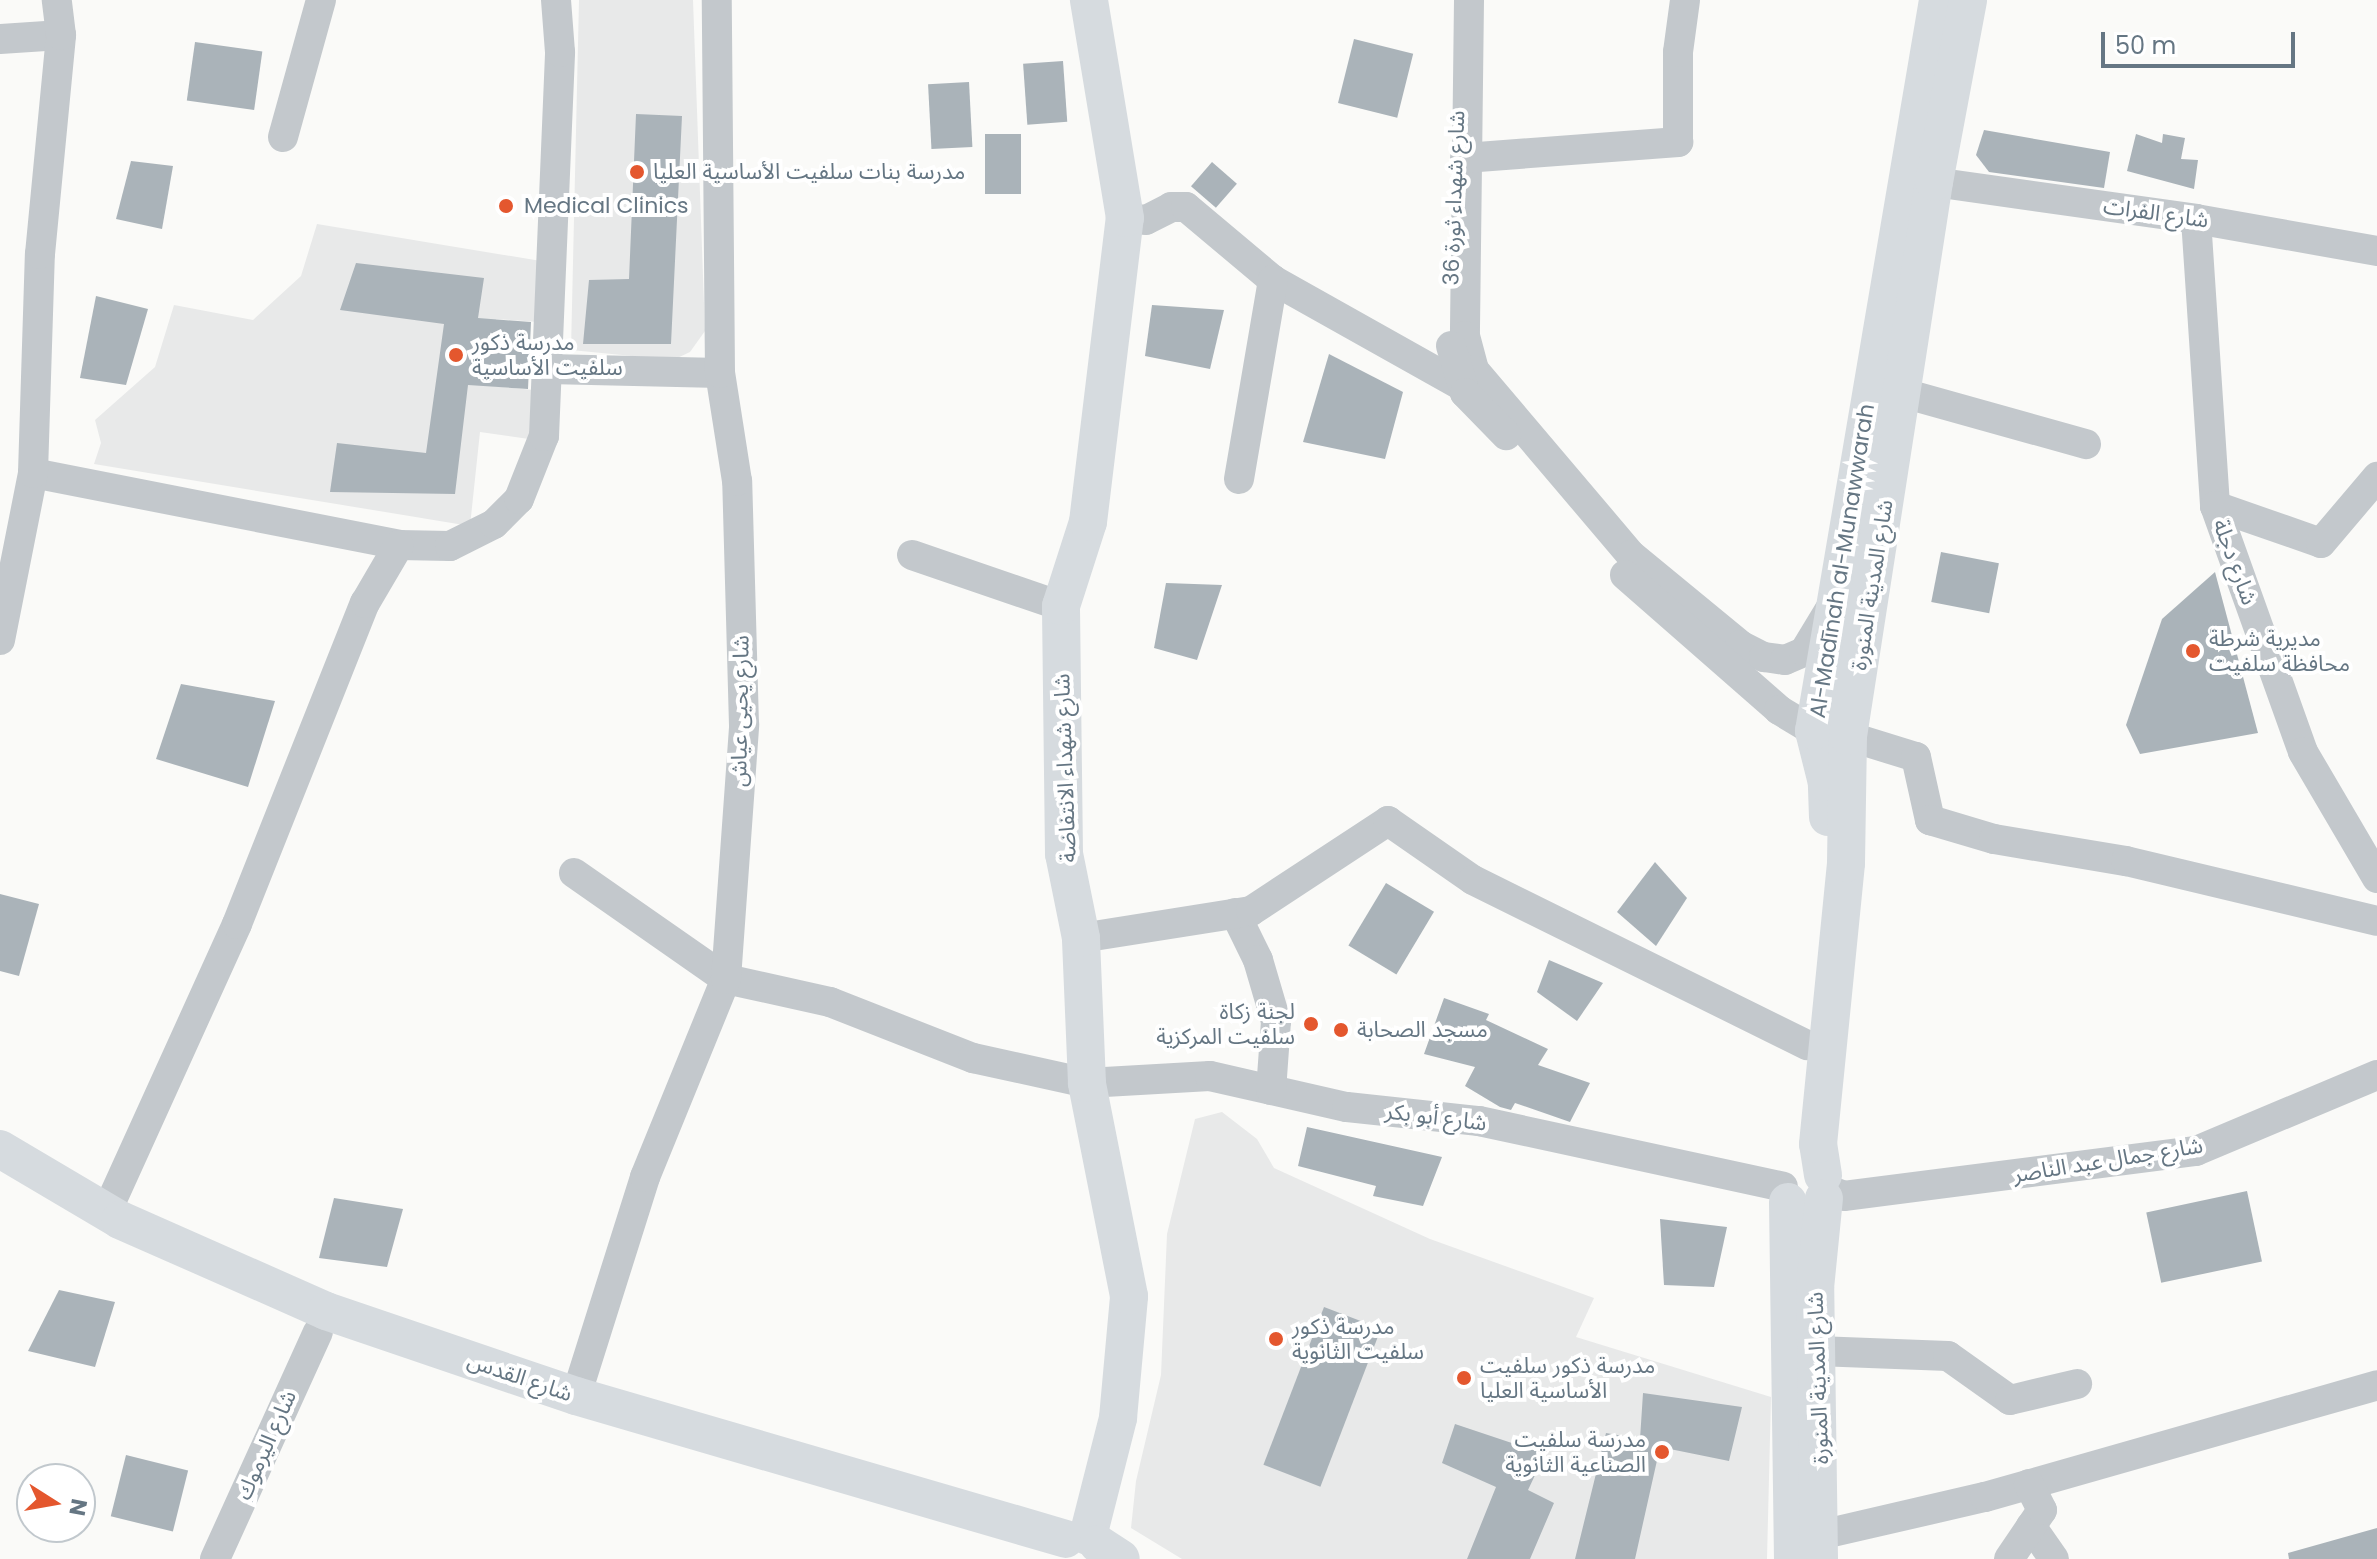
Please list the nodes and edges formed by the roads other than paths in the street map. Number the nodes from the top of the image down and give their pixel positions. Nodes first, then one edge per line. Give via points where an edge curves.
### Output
1 (57, 0) edge
2 (321, 0) edge
3 (556, 0) edge
4 (717, 0) edge
5 (1089, 0) edge
6 (1460, 0) edge
7 (1469, 0) edge
8 (1685, 0) edge
9 (1938, 0) edge
10 (1968, 0) edge
11 (61, 35) junction
12 (0, 39) edge
13 (283, 137) dead end
14 (1465, 158) junction
15 (1934, 182) junction
16 (1125, 218) junction
17 (2196, 219) junction
18 (2377, 251) edge
19 (1273, 280) junction
20 (1450, 331) junction
21 (1415, 359) junction
22 (548, 369) junction
23 (720, 373) junction
24 (1466, 383) junction
25 (1903, 393) junction
26 (2086, 444) dead end
27 (33, 473) junction
28 (2377, 477) edge
29 (1239, 479) dead end
30 (2215, 506) junction
31 (399, 545) junction
32 (912, 555) dead end
33 (1836, 599) junction
34 (1061, 606) junction
35 (0, 640) edge
36 (1831, 734) junction
37 (574, 873) dead end
38 (2377, 878) edge
39 (1235, 913) junction
40 (2377, 921) edge
41 (1081, 938) junction
42 (726, 979) junction
43 (1807, 1045) junction
44 (2377, 1075) edge
45 (1087, 1083) junction
46 (1271, 1090) junction
47 (0, 1149) edge
48 (0, 1170) edge
49 (1806, 1187) junction
50 (106, 1213) junction
51 (318, 1332) junction
52 (1817, 1351) junction
53 (2077, 1384) dead end
54 (2377, 1385) edge
55 (576, 1396) junction
56 (2029, 1484) junction
57 (2031, 1526) junction
58 (1082, 1551) edge
59 (1811, 1551) edge
60 (215, 1559) edge
61 (2009, 1559) edge
62 (2054, 1559) edge

1 - 11 street
2 - 13 street
3 - 22 street via 560,52
4 - 23 street, شارع يحيى عياش
5 - 16 main road, شارع شهداء الانتفاضة
6 - 20 street, شارع شهداء ثورة 36
7 - 14 street, شارع شهداء ثورة 36
8 - 14 street via 1678,52 1678,142
9 - 33 main road, Al-Madīnah al-Munawwarah
10 - 15 main road, شارع المدينة المنورة
11 - 12 street
11 - 27 street via 40,254
14 - 24 street, شارع شهداء ثورة 36
15 - 17 street, شارع الفرات
15 - 25 main road, شارع المدينة المنورة
16 - 19 street via 1146,220 1171,207 1186,207
16 - 34 main road, شارع شهداء الانتفاضة via 1088,522
17 - 18 street, شارع الفرات
17 - 30 street, شارع دجلة
19 - 21 street
19 - 29 street
20 - 21 street via 1438,353
20 - 24 street, شارع شهداء ثورة 36
21 - 24 street
22 - 23 street
22 - 31 street via 544,436 519,499 494,524 450,546
23 - 42 street, شارع يحيى عياش via 737,481 744,725
24 - 33 street via 1631,555 1740,645 1785,660 1804,652
24 - 36 street via 1617,568 1779,710
25 - 26 street
25 - 36 main road, شارع المدينة المنورة
27 - 31 street
27 - 35 street
28 - 30 street via 2321,543
30 - 38 street, شارع دجلة via 2303,752
31 - 50 street via 365,603 237,924
32 - 34 street
33 - 36 main road, Al-Madīnah al-Munawwarah
34 - 41 main road, شارع شهداء الانتفاضة via 1064,854
36 - 40 street via 1916,757 1930,820 1994,839 2126,861
36 - 43 main road, Al-Madīnah al-Munawwarah
36 - 49 main road, شارع المدينة المنورة via 1846,863 1818,1144
37 - 42 street
39 - 41 street
39 - 43 street via 1251,911 1388,821 1473,880
39 - 46 street via 1258,960 1276,1021
41 - 45 main road, شارع شهداء الانتفاضة
42 - 45 street, شارع أبو بكر via 830,1002 973,1058
42 - 55 street, شارع يحيى عياش via 645,1177
43 - 49 main road, Al-Madīnah al-Munawwarah via 1801,1135
44 - 49 street, شارع جمال عبد الناصر via 2196,1151 1844,1196
45 - 46 street, شارع أبو بكر via 1210,1076
45 - 58 main road, شارع شهداء الانتفاضة via 1129,1296 1118,1418
46 - 49 street, شارع أبو بكر via 1347,1107 1479,1121
47 - 50 main road, شارع القدس
48 - 51 main road, شارع القدس via 109,1240
49 - 52 main road, شارع المدينة المنورة via 1816,1252
49 - 59 main road, شارع المدينة المنورة
50 - 55 main road, شارع القدس via 326,1311
51 - 58 main road, شارع القدس via 570,1418
51 - 60 street, ِشارع اليرموك
52 - 53 street via 1948,1356 2010,1400
52 - 59 main road, شارع المدينة المنورة
54 - 56 street
55 - 58 main road, شارع القدس
56 - 57 street via 2042,1510
56 - 59 street
57 - 61 street
57 - 62 street

